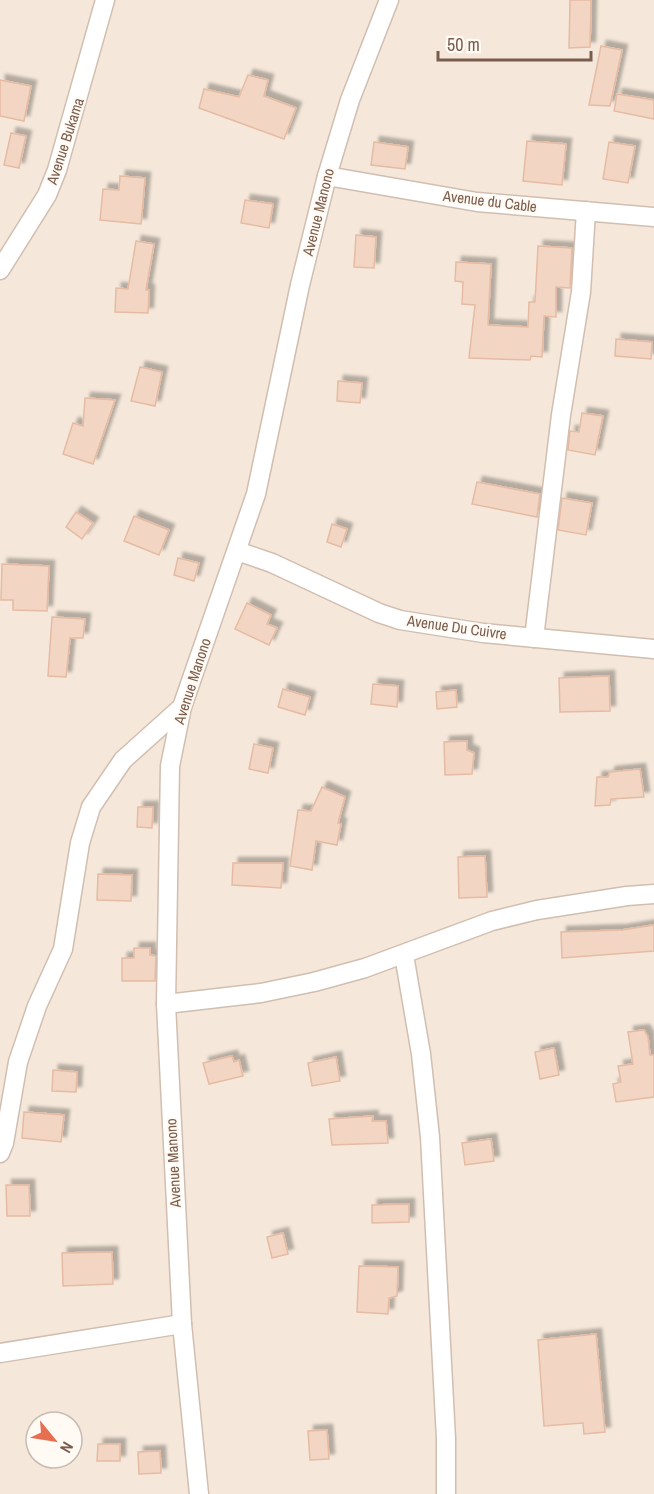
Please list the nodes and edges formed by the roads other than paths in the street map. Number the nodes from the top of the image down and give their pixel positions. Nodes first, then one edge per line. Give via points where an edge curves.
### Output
1 (105, 0) edge
2 (389, 0) edge
3 (327, 176) junction
4 (586, 211) junction
5 (654, 217) edge
6 (0, 270) edge
7 (237, 551) junction
8 (534, 638) junction
9 (654, 649) edge
10 (182, 707) junction
11 (654, 894) edge
12 (404, 955) junction
13 (166, 1004) junction
14 (0, 1153) edge
15 (182, 1324) junction
16 (0, 1353) edge
17 (200, 1494) edge
18 (446, 1494) edge

1 - 6 street, Avenue Bukama via 57,170 47,195
2 - 3 street, Avenue Manono via 350,100
3 - 4 street, Avenue du Cable via 477,202
3 - 7 street, Avenue Manono via 256,494
4 - 5 street, Avenue du Cable
4 - 8 street via 582,292 561,416
7 - 8 street, Avenue Du Cuivre via 400,620
7 - 10 street, Avenue Manono
8 - 9 street, Avenue Du Cuivre
10 - 13 street, Avenue Manono via 170,766
10 - 14 street via 123,759 91,807 80,843 63,949 39,1000 18,1062
11 - 12 street via 537,910 492,921
12 - 13 street via 261,993
12 - 18 street via 422,1054 434,1181
13 - 15 street, Avenue Manono
15 - 16 street
15 - 17 street, Avenue Manono

